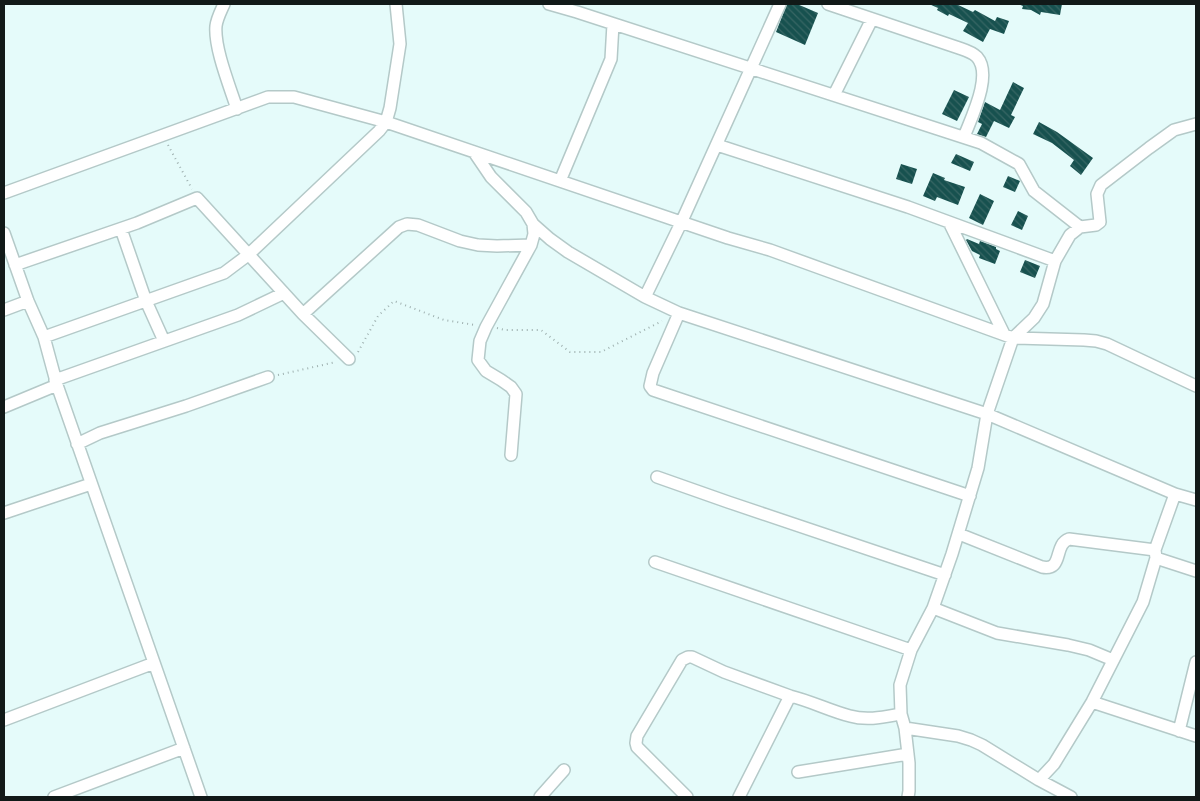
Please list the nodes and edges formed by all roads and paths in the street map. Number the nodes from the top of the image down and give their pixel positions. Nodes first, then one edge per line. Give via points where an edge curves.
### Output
1 (224, 4) edge
2 (396, 4) edge
3 (549, 4) edge
4 (780, 4) edge
5 (828, 4) edge
6 (579, 8) edge
7 (872, 19) junction
8 (614, 24) junction
9 (750, 68) junction
10 (834, 95) junction
11 (237, 109) junction
12 (386, 122) junction
13 (1196, 124) edge
14 (163, 136) junction
15 (964, 137) junction
16 (717, 145) junction
17 (474, 152) junction
18 (560, 181) junction
19 (4, 193) edge
20 (197, 198) junction
21 (949, 222) junction
22 (681, 223) junction
23 (532, 224) junction
24 (1080, 227) junction
25 (121, 228) junction
26 (4, 234) edge
27 (531, 245) junction
28 (248, 255) junction
29 (1055, 261) junction
30 (15, 265) junction
31 (284, 293) junction
32 (645, 297) junction
33 (28, 301) junction
34 (146, 301) junction
35 (4, 310) edge
36 (679, 313) junction
37 (303, 314) junction
38 (1009, 336) junction
39 (44, 337) junction
40 (164, 341) junction
41 (349, 359) dead end
42 (268, 377) dead end
43 (56, 382) junction
44 (1196, 386) edge
45 (4, 407) edge
46 (987, 414) junction
47 (77, 444) junction
48 (511, 455) dead end
49 (657, 477) dead end
50 (92, 484) junction
51 (1175, 494) junction
52 (970, 496) junction
53 (1196, 500) edge
54 (4, 513) edge
55 (959, 534) junction
56 (1155, 554) junction
57 (656, 562) dead end
58 (1196, 571) edge
59 (945, 575) junction
60 (933, 608) junction
61 (911, 650) junction
62 (1113, 660) junction
63 (1196, 662) edge
64 (154, 663) junction
65 (790, 696) junction
66 (1092, 702) junction
67 (901, 714) junction
68 (4, 720) edge
69 (905, 728) junction
70 (1179, 731) junction
71 (1196, 736) edge
72 (184, 748) junction
73 (908, 754) junction
74 (564, 770) dead end
75 (798, 772) dead end
76 (1039, 780) junction
77 (54, 797) edge
78 (201, 797) edge
79 (540, 797) edge
80 (687, 797) edge
81 (739, 797) edge
82 (908, 797) edge
83 (1071, 797) edge

1 - 11 street via 216,24 216,35
2 - 12 street via 400,44
3 - 6 street
4 - 9 street
5 - 7 street
6 - 8 street
7 - 10 street
7 - 15 street via 976,56 982,68 981,92
8 - 9 street
8 - 18 street via 611,59
9 - 10 street
9 - 16 street
10 - 15 street
11 - 12 street via 268,97 294,97
11 - 14 street
12 - 17 street
12 - 28 street
13 - 24 street via 1174,130 1101,186 1097,194 1100,222
14 - 19 street
14 - 20 path
15 - 24 street via 1019,164 1034,191
16 - 21 street
16 - 22 street
17 - 18 street
17 - 23 street via 491,176 526,212
18 - 22 street
20 - 25 street
20 - 28 street
21 - 29 street
21 - 38 street
22 - 32 street
22 - 38 street via 770,250
23 - 27 street
23 - 32 street via 568,252
24 - 29 street via 1070,236
25 - 30 street
25 - 34 street
26 - 30 street
27 - 37 street via 478,245 407,224 398,228
27 - 48 street via 486,326 478,360 486,371 511,387 516,394
28 - 31 street
28 - 34 street via 224,273
29 - 38 street via 1043,304 1034,318
30 - 33 street
31 - 37 street
31 - 40 street via 238,315
32 - 36 street
33 - 35 street
33 - 39 street
34 - 39 street
34 - 40 street
36 - 46 street
36 - 52 street via 652,373 650,386 654,390
37 - 41 street
38 - 44 street via 1096,341
38 - 46 street
39 - 43 street
40 - 43 street
42 - 47 street via 100,433
43 - 45 street
43 - 47 street
46 - 51 street
46 - 52 street
47 - 50 street
49 - 59 street
50 - 54 street
50 - 64 street
51 - 53 street
51 - 56 street
52 - 55 street
55 - 56 street via 1049,568 1055,564 1065,541 1069,539
55 - 59 street
56 - 58 street
56 - 62 street via 1143,602
57 - 61 street
59 - 60 street
60 - 61 street
60 - 62 street via 997,633 1068,645
61 - 67 street via 900,685
62 - 66 street
63 - 70 street
64 - 68 street
64 - 72 street
65 - 67 street via 851,717 875,719
65 - 80 street via 692,657 682,660 637,736 636,743
65 - 81 street
66 - 70 street
66 - 76 street via 1054,764
67 - 69 street
69 - 73 street
69 - 76 street via 971,740
70 - 71 street
72 - 77 street
72 - 78 street
73 - 75 street
73 - 82 street
74 - 79 street
76 - 83 street

